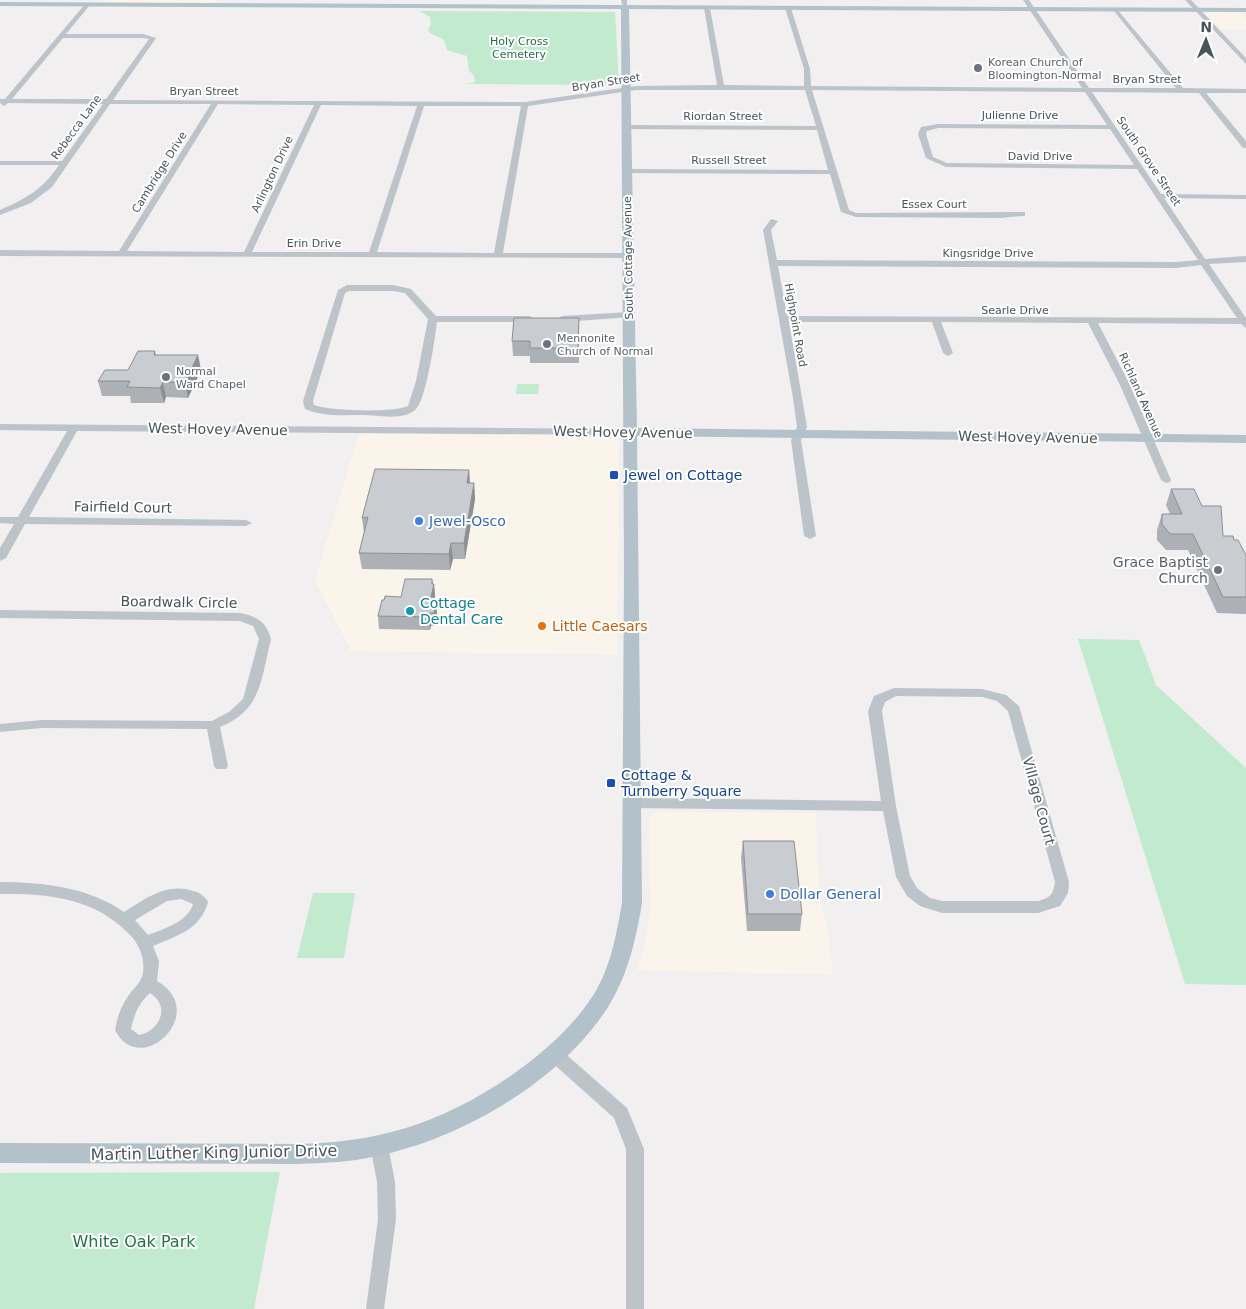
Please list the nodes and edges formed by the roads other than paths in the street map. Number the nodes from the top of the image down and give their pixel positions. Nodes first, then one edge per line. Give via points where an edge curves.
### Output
1 (1026, 0) edge
2 (1188, 0) edge
3 (93, 3) edge
4 (221, 3) edge
5 (0, 4) edge
6 (625, 4) edge
7 (707, 8) junction
8 (788, 8) junction
9 (1032, 9) junction
10 (1116, 10) junction
11 (1197, 10) junction
12 (1246, 10) edge
13 (62, 36) junction
14 (1246, 62) edge
15 (721, 88) junction
16 (808, 88) junction
17 (625, 89) junction
18 (1087, 90) junction
19 (1181, 90) junction
20 (1200, 90) junction
21 (1246, 91) edge
22 (3, 101) edge
23 (108, 102) junction
24 (215, 103) junction
25 (318, 103) junction
26 (421, 104) junction
27 (525, 104) junction
28 (0, 108) edge
29 (626, 127) junction
30 (1112, 127) junction
31 (819, 128) junction
32 (1246, 146) edge
33 (0, 163) edge
34 (64, 163) junction
35 (941, 164) joint
36 (1140, 168) junction
37 (627, 171) junction
38 (832, 172) junction
39 (1158, 196) junction
40 (1246, 197) edge
41 (0, 213) edge
42 (1022, 214) dead end
43 (774, 221) dead end
44 (1, 253) edge
45 (122, 253) junction
46 (247, 254) junction
47 (372, 255) junction
48 (498, 256) junction
49 (628, 256) junction
50 (1246, 259) edge
51 (1203, 262) junction
52 (773, 263) junction
53 (629, 315) junction
54 (434, 319) junction
55 (536, 319) edge
56 (555, 319) edge
57 (784, 320) junction
58 (936, 320) junction
59 (1092, 321) junction
60 (1245, 322) edge
61 (948, 353) dead end
62 (0, 427) edge
63 (74, 427) junction
64 (630, 432) junction
65 (799, 434) junction
66 (1149, 438) junction
67 (1246, 439) edge
68 (1166, 480) dead end
69 (0, 520) edge
70 (20, 520) junction
71 (246, 522) dead end
72 (810, 536) dead end
73 (0, 558) edge
74 (0, 614) edge
75 (213, 725) junction
76 (0, 728) edge
77 (221, 766) dead end
78 (632, 803) junction
79 (889, 806) junction
80 (0, 888) edge
81 (123, 920) junction
82 (144, 943) junction
83 (148, 984) dead end
84 (554, 1054) junction
85 (379, 1145) junction
86 (0, 1153) edge
87 (375, 1309) edge
88 (635, 1309) edge

1 - 9 street, South Grove Street
2 - 11 street
3 - 4 main road
3 - 5 main road
3 - 13 street
4 - 6 main road
6 - 7 main road
6 - 17 main road, South Cottage Avenue
7 - 8 main road
7 - 15 street
8 - 9 main road
8 - 16 street via 806,69
9 - 10 main road
9 - 18 street, South Grove Street
10 - 11 main road
10 - 19 street
11 - 12 main road
11 - 14 street
13 - 22 street
13 - 23 street, Rebecca Lane via 153,38
15 - 16 street, Bryan Street
15 - 17 street, Bryan Street
16 - 18 street, Bryan Street
16 - 31 street
17 - 27 street, Bryan Street via 563,101
17 - 29 main road, South Cottage Avenue
18 - 19 street, Bryan Street
18 - 30 street, South Grove Street
19 - 20 street, Bryan Street
20 - 21 street, Bryan Street
20 - 32 street
22 - 23 street, Bryan Street
22 - 28 street
23 - 24 street, Bryan Street
23 - 34 street, Rebecca Lane
24 - 25 street, Bryan Street
24 - 45 street, Cambridge Drive
25 - 26 street, Bryan Street
25 - 46 street, Arlington Drive
26 - 27 street, Bryan Street
26 - 47 street
27 - 48 street
29 - 31 street, Riordan Street
29 - 37 main road, South Cottage Avenue
30 - 35 street, Julienne Drive via 927,128 922,134 930,158
30 - 36 street, South Grove Street
31 - 38 street
33 - 34 street
34 - 41 street, Rebecca Lane via 40,193
35 - 36 street, David Drive
36 - 39 street, South Grove Street
37 - 38 street, Russell Street
37 - 49 main road, South Cottage Avenue
38 - 42 street, Essex Court via 846,213
39 - 40 street
39 - 51 street, South Grove Street
43 - 52 street, Highpoint Road via 767,230
44 - 45 street, Erin Drive
45 - 46 street, Erin Drive
46 - 47 street, Erin Drive
47 - 48 street, Erin Drive
48 - 49 street, Erin Drive
49 - 53 main road, South Cottage Avenue
50 - 51 street, Kingsridge Drive
51 - 52 street, Kingsridge Drive via 1176,265
51 - 60 street, South Grove Street
52 - 57 street, Highpoint Road
53 - 56 street
53 - 64 main road, South Cottage Avenue
54 - 54 street via 412,294 402,289 354,287 343,290 309,407 330,412 398,412 412,408 421,383
54 - 55 street
57 - 58 street, Searle Drive
57 - 65 street, Highpoint Road via 802,427
58 - 59 street, Searle Drive
58 - 61 street
59 - 60 street, Searle Drive
59 - 66 street, Richland Avenue
62 - 63 street, West Hovey Avenue
63 - 64 street, West Hovey Avenue
63 - 70 street
64 - 65 main road, West Hovey Avenue
64 - 78 main road, South Cottage Avenue
65 - 66 main road, West Hovey Avenue
65 - 72 street, Highpoint Road via 796,440
66 - 67 main road, West Hovey Avenue
66 - 68 street, Richland Avenue
69 - 70 street, Fairfield Court
70 - 71 street, Fairfield Court
70 - 73 street
74 - 75 street, Boardwalk Circle via 226,617 248,618 256,622 264,630 265,640 249,699 238,712
75 - 76 street, Boardwalk Circle via 42,724
75 - 77 street
78 - 79 street
78 - 84 main road, Martin Luther King Junior Drive via 632,903 626,941 617,968 594,1011
79 - 79 street, Village Court via 874,711 879,699 894,692 982,693 1001,698 1014,709 1062,882 1061,893 1055,902 1038,907 942,907 925,902 912,892 903,877
80 - 81 street via 43,890 88,899
81 - 82 street
81 - 82 street via 175,892 194,896 201,902 196,916 186,924
82 - 83 street via 150,960
84 - 85 main road, Martin Luther King Junior Drive via 488,1102 432,1129
84 - 88 street via 621,1113 635,1149
85 - 86 main road, Martin Luther King Junior Drive via 309,1154
85 - 87 street via 386,1182 387,1220

